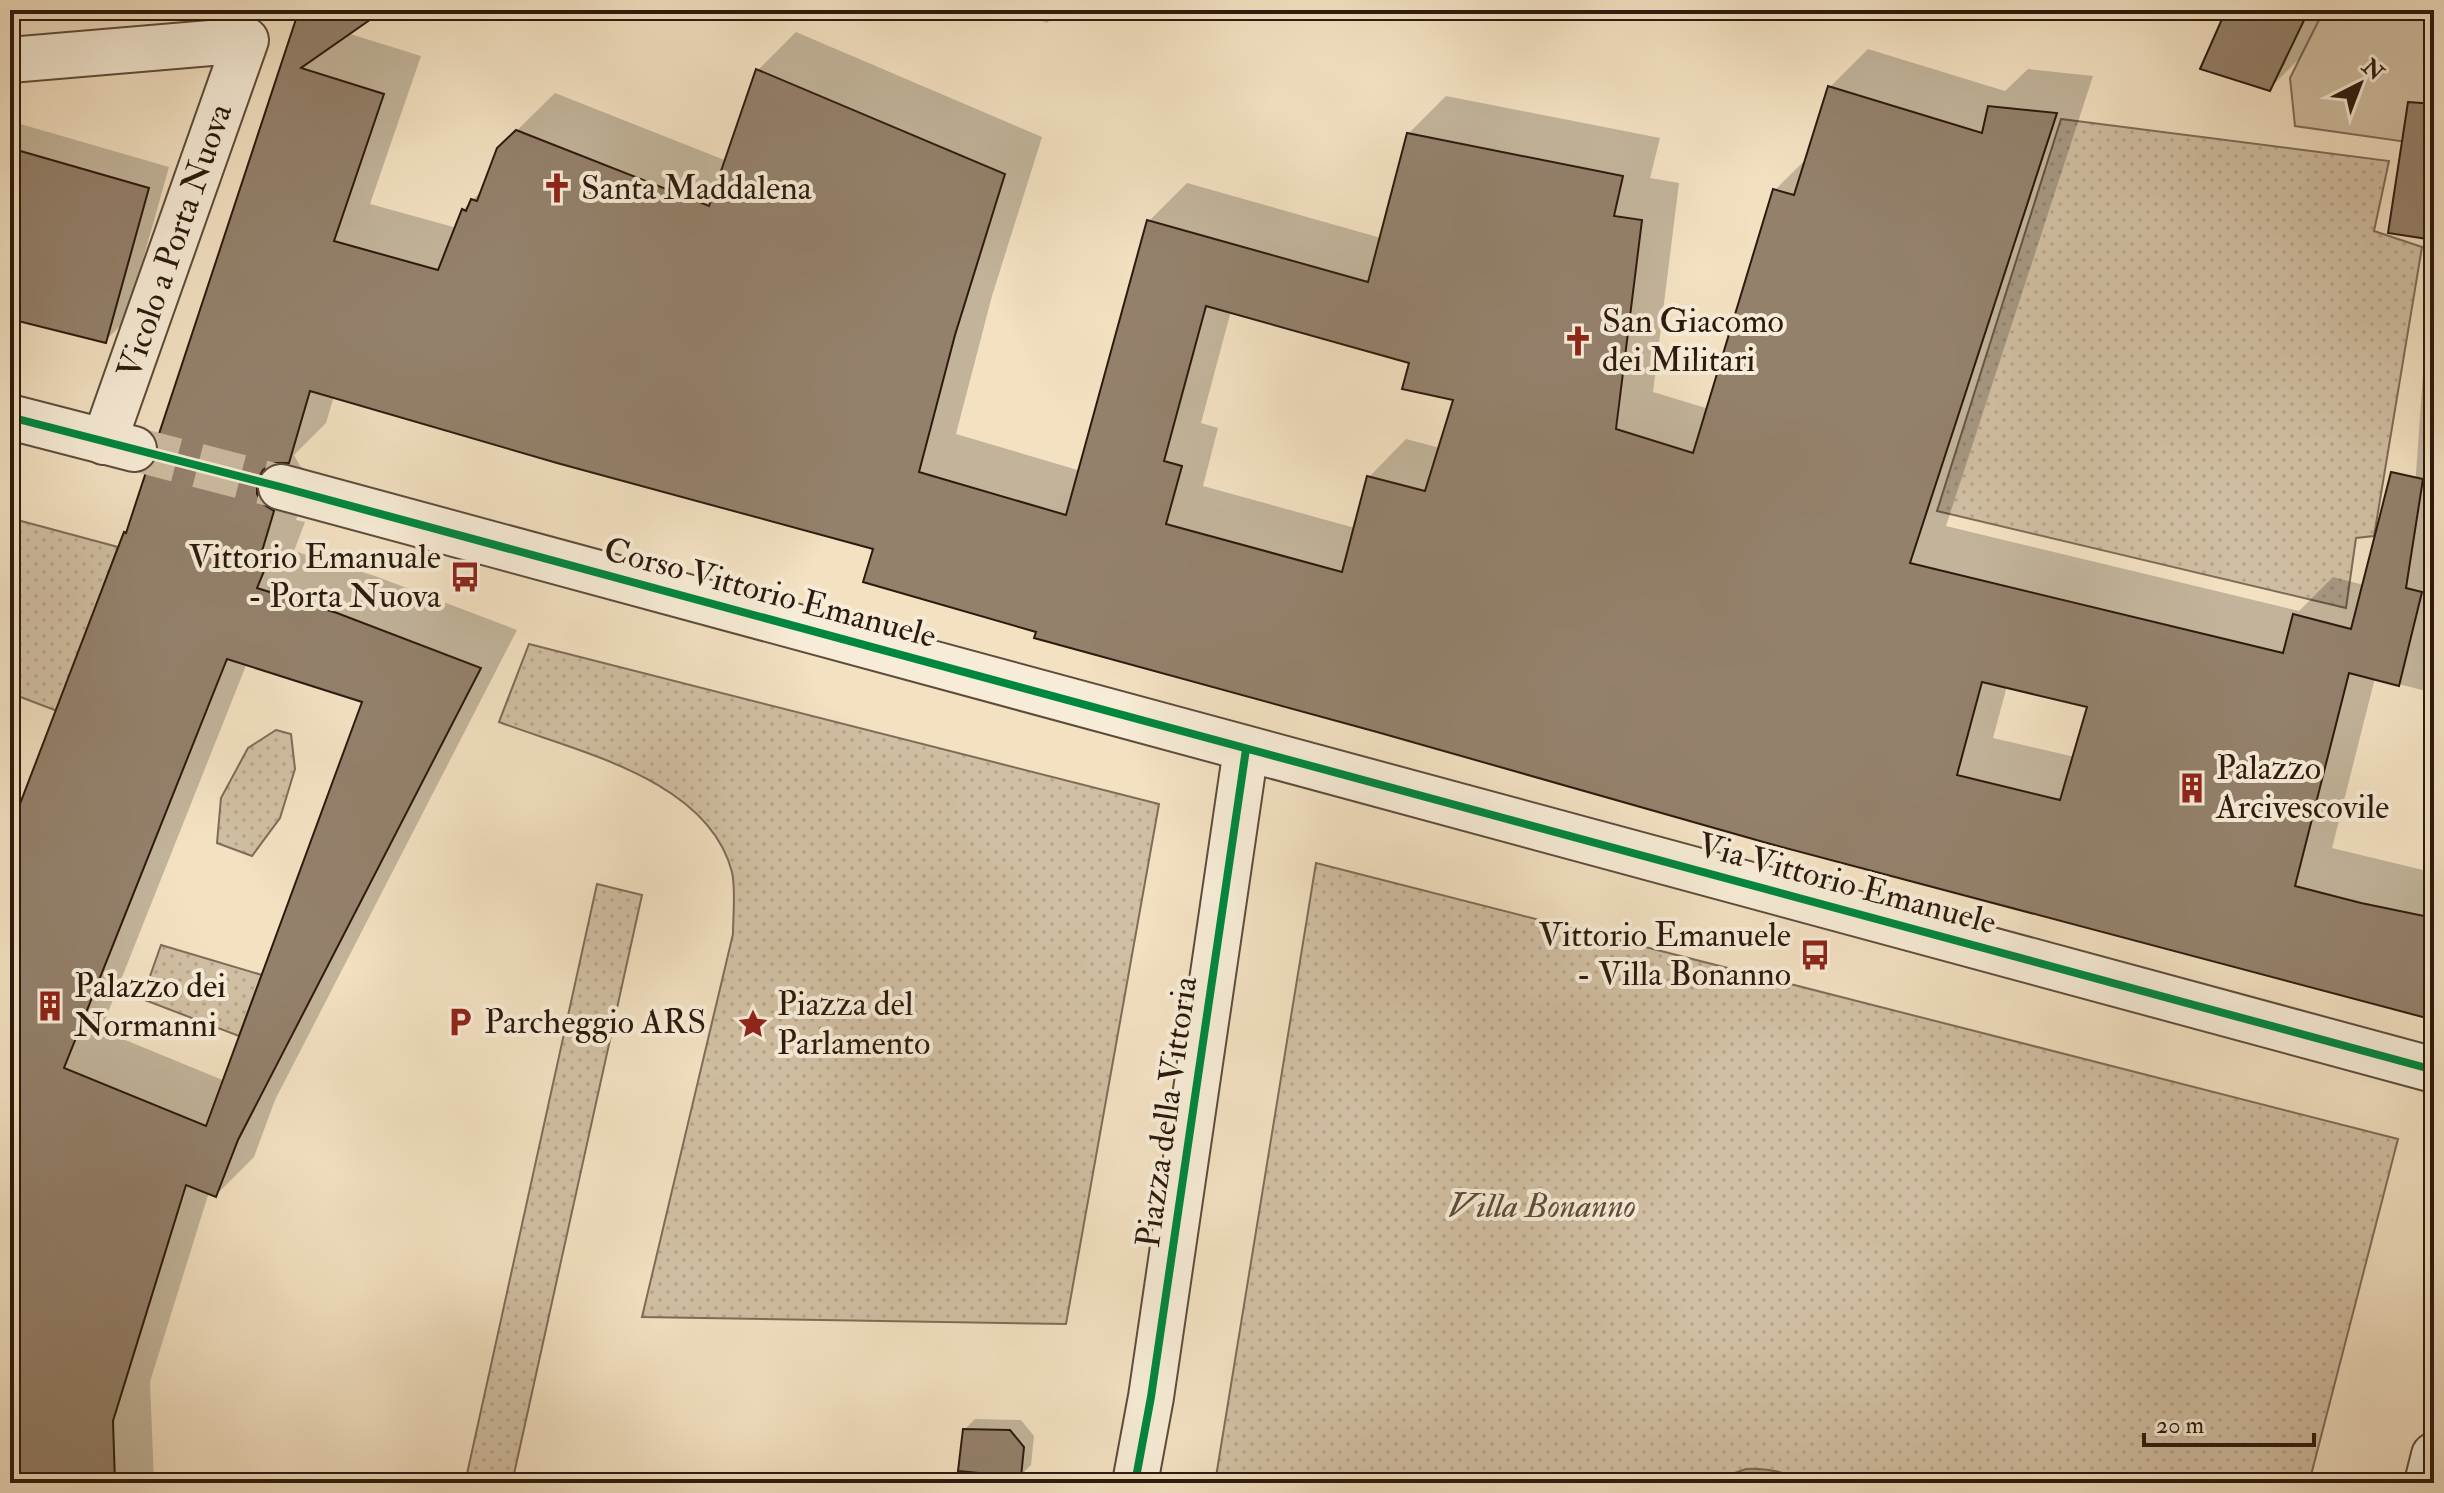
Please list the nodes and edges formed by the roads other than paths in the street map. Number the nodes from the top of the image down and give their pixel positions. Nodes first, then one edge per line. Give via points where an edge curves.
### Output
1 (10, 60) edge
2 (10, 417) edge
3 (281, 487) tunnel mouth
4 (1246, 749) junction
5 (2434, 1070) edge
6 (2434, 1455) edge
7 (1135, 1483) edge
8 (2427, 1483) edge

1 - 2 street, Vicolo a Porta Nuova via 246,40 119,446
3 - 4 street, Corso Vittorio Emanuele
4 - 5 street, Via Vittorio Emanuele
4 - 7 street, Piazza della Vittoria
6 - 8 street

